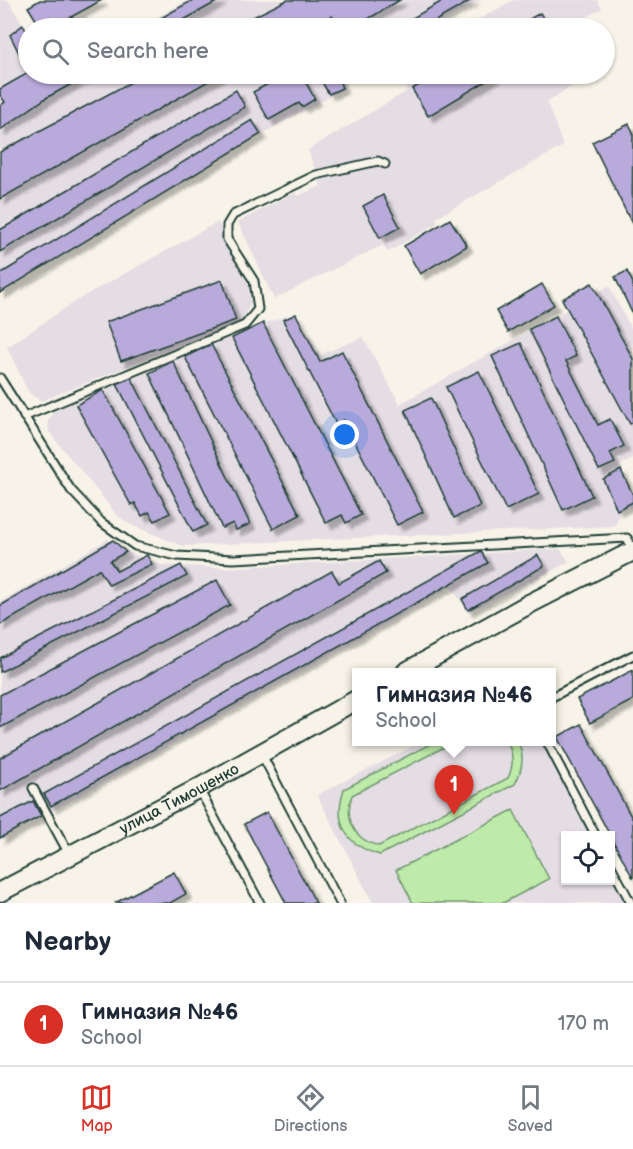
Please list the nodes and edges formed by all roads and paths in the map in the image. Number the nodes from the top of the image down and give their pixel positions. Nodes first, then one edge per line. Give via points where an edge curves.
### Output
1 (385, 164) dead end
2 (0, 378) edge
3 (24, 417) junction
4 (633, 550) edge
5 (633, 655) edge
6 (413, 668) edge
7 (556, 695) edge
8 (352, 703) edge
9 (550, 746) edge
10 (261, 753) junction
11 (33, 788) dead end
12 (198, 788) junction
13 (593, 831) edge
14 (70, 856) junction
15 (615, 873) edge
16 (0, 892) edge
17 (260, 903) edge
18 (340, 903) edge
19 (631, 903) edge

1 - 3 lane via 378,161 316,175 234,215 227,225 227,239 254,281 258,309 245,325
2 - 3 lane
3 - 4 lane via 71,490 101,522 135,546 177,556 233,559 627,538
4 - 6 street
5 - 7 lane
8 - 10 street, улица Тимошенко
9 - 13 lane
10 - 12 street, улица Тимошенко
10 - 18 lane
11 - 14 lane
12 - 14 street, улица Тимошенко
12 - 17 lane
14 - 16 street, улица Тимошенко
15 - 19 lane

